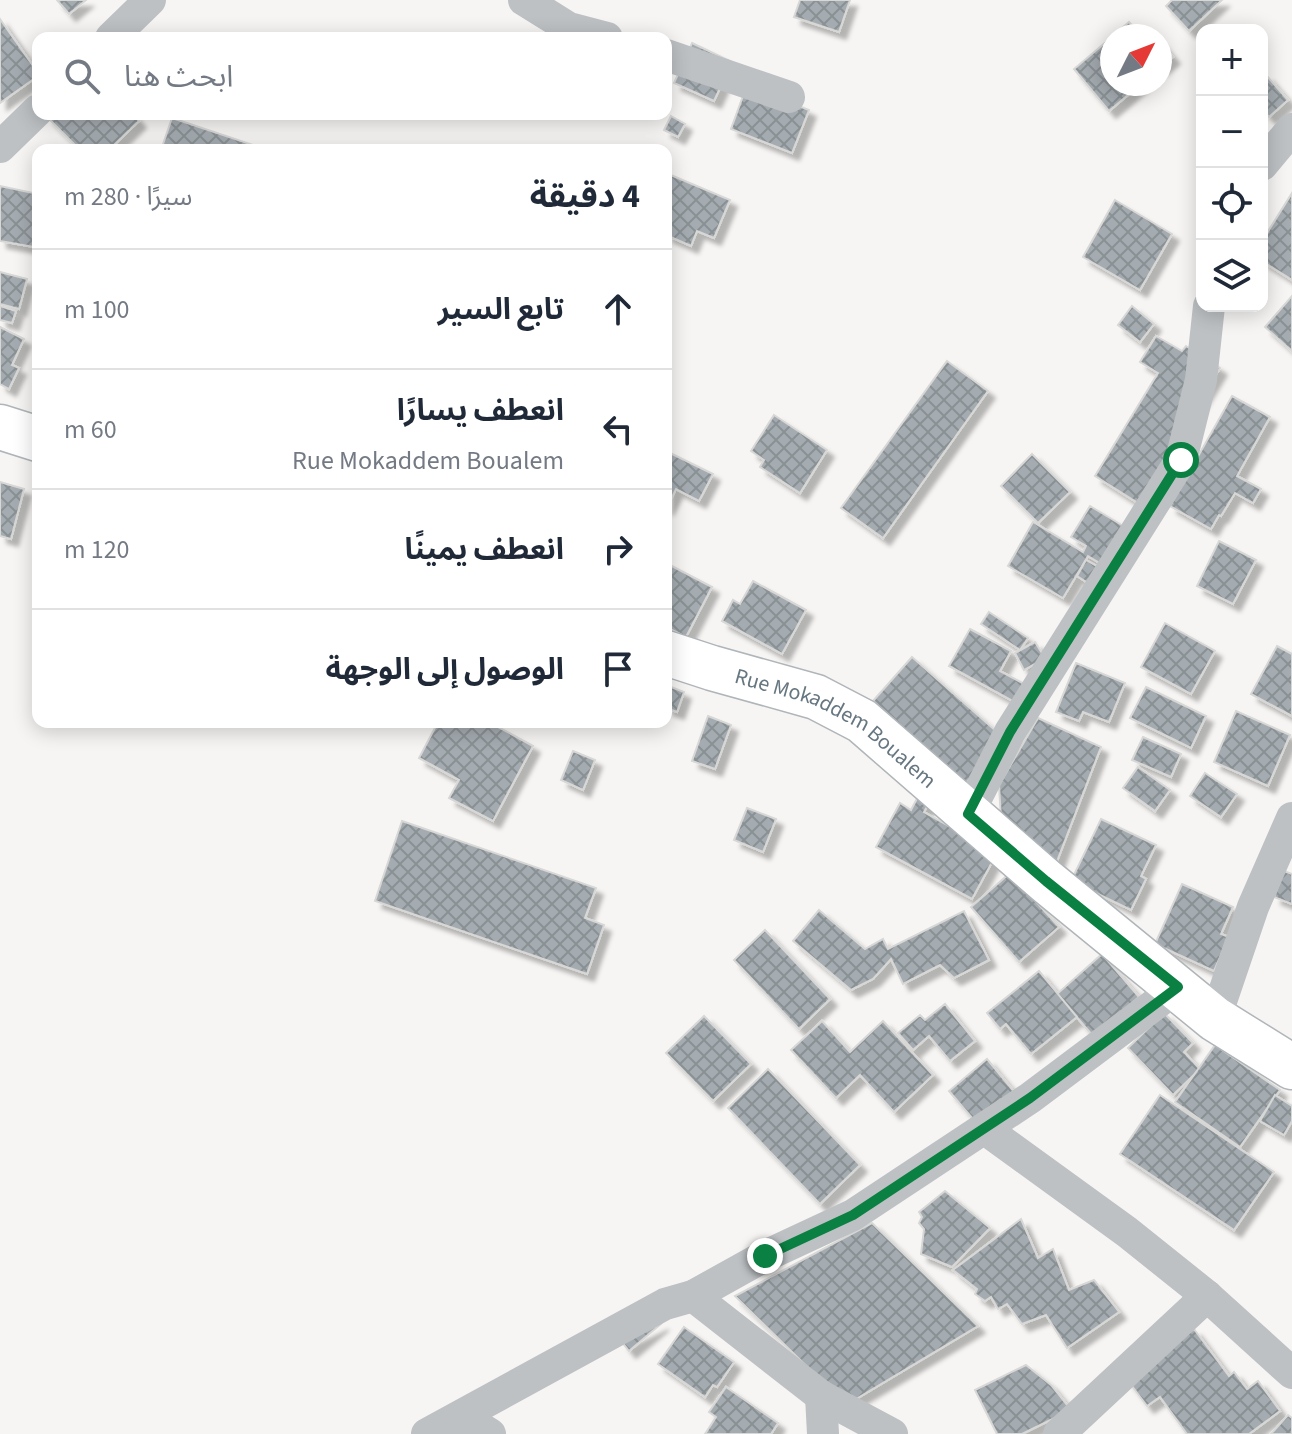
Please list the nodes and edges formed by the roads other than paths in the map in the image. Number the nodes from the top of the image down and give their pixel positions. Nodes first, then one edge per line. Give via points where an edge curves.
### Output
1 (150, 0) edge
2 (524, 0) edge
3 (117, 32) edge
4 (584, 32) edge
5 (672, 57) edge
6 (789, 97) dead end
7 (32, 116) edge
8 (1292, 129) edge
9 (0, 147) edge
10 (1268, 158) edge
11 (1208, 312) edge
12 (0, 427) edge
13 (32, 437) edge
14 (672, 655) edge
15 (968, 814) junction
16 (1292, 818) edge
17 (1178, 987) junction
18 (1215, 1019) junction
19 (1292, 1067) edge
20 (985, 1129) junction
21 (693, 1296) junction
22 (1207, 1296) junction
23 (1292, 1373) edge
24 (821, 1396) junction
25 (461, 1416) junction
26 (427, 1434) edge
27 (490, 1434) edge
28 (823, 1434) edge
29 (892, 1434) edge
30 (1059, 1434) edge

1 - 3 street
2 - 4 street
5 - 6 street
7 - 9 street
8 - 10 street
11 - 15 street via 1201,380 1181,460 1010,732
12 - 13 street
14 - 15 street, Rue Mokaddem Boualem via 816,697 862,721
15 - 17 street, Rue Mokaddem Boualem
16 - 18 street via 1253,907
17 - 18 street, Rue Mokaddem Boualem
17 - 20 street
18 - 19 street, Rue Mokaddem Boualem
20 - 21 street via 853,1215
20 - 22 street
21 - 24 street
21 - 25 street via 665,1304
22 - 23 street
22 - 30 street
24 - 28 street
24 - 29 street
25 - 26 street
25 - 27 street

